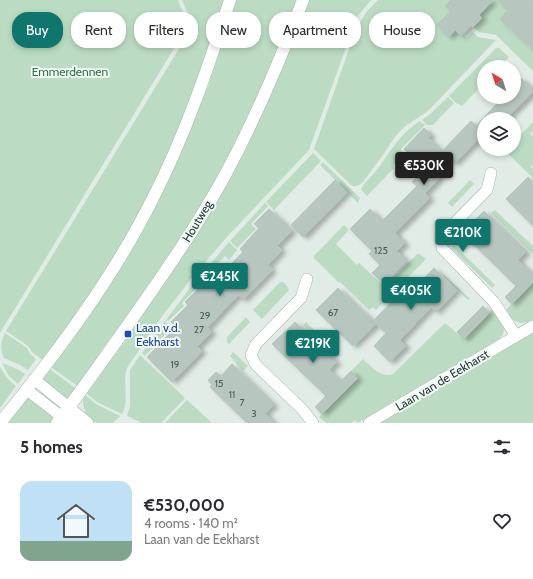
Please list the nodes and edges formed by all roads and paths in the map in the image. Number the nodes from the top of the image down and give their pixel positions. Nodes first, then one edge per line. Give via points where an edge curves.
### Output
1 (230, 0) edge
2 (303, 0) edge
3 (491, 174) dead end
4 (307, 279) dead end
5 (533, 326) edge
6 (516, 336) junction
7 (34, 379) junction
8 (26, 391) junction
9 (69, 407) junction
10 (59, 420) edge
11 (0, 423) edge
12 (74, 423) edge
13 (88, 423) edge
14 (313, 423) edge
15 (369, 423) edge

1 - 7 street via 195,104 152,201 96,295
2 - 9 street, Houtweg via 251,125 223,178 170,265
3 - 6 street via 487,190 441,237 442,248 494,302
4 - 14 street via 301,298 256,344 251,355 256,365
5 - 6 street, Laan van de Eekharst
6 - 15 street, Laan van de Eekharst
7 - 8 street
7 - 9 street
8 - 10 street
8 - 11 street
9 - 10 street, Houtweg
9 - 13 street
10 - 12 street

